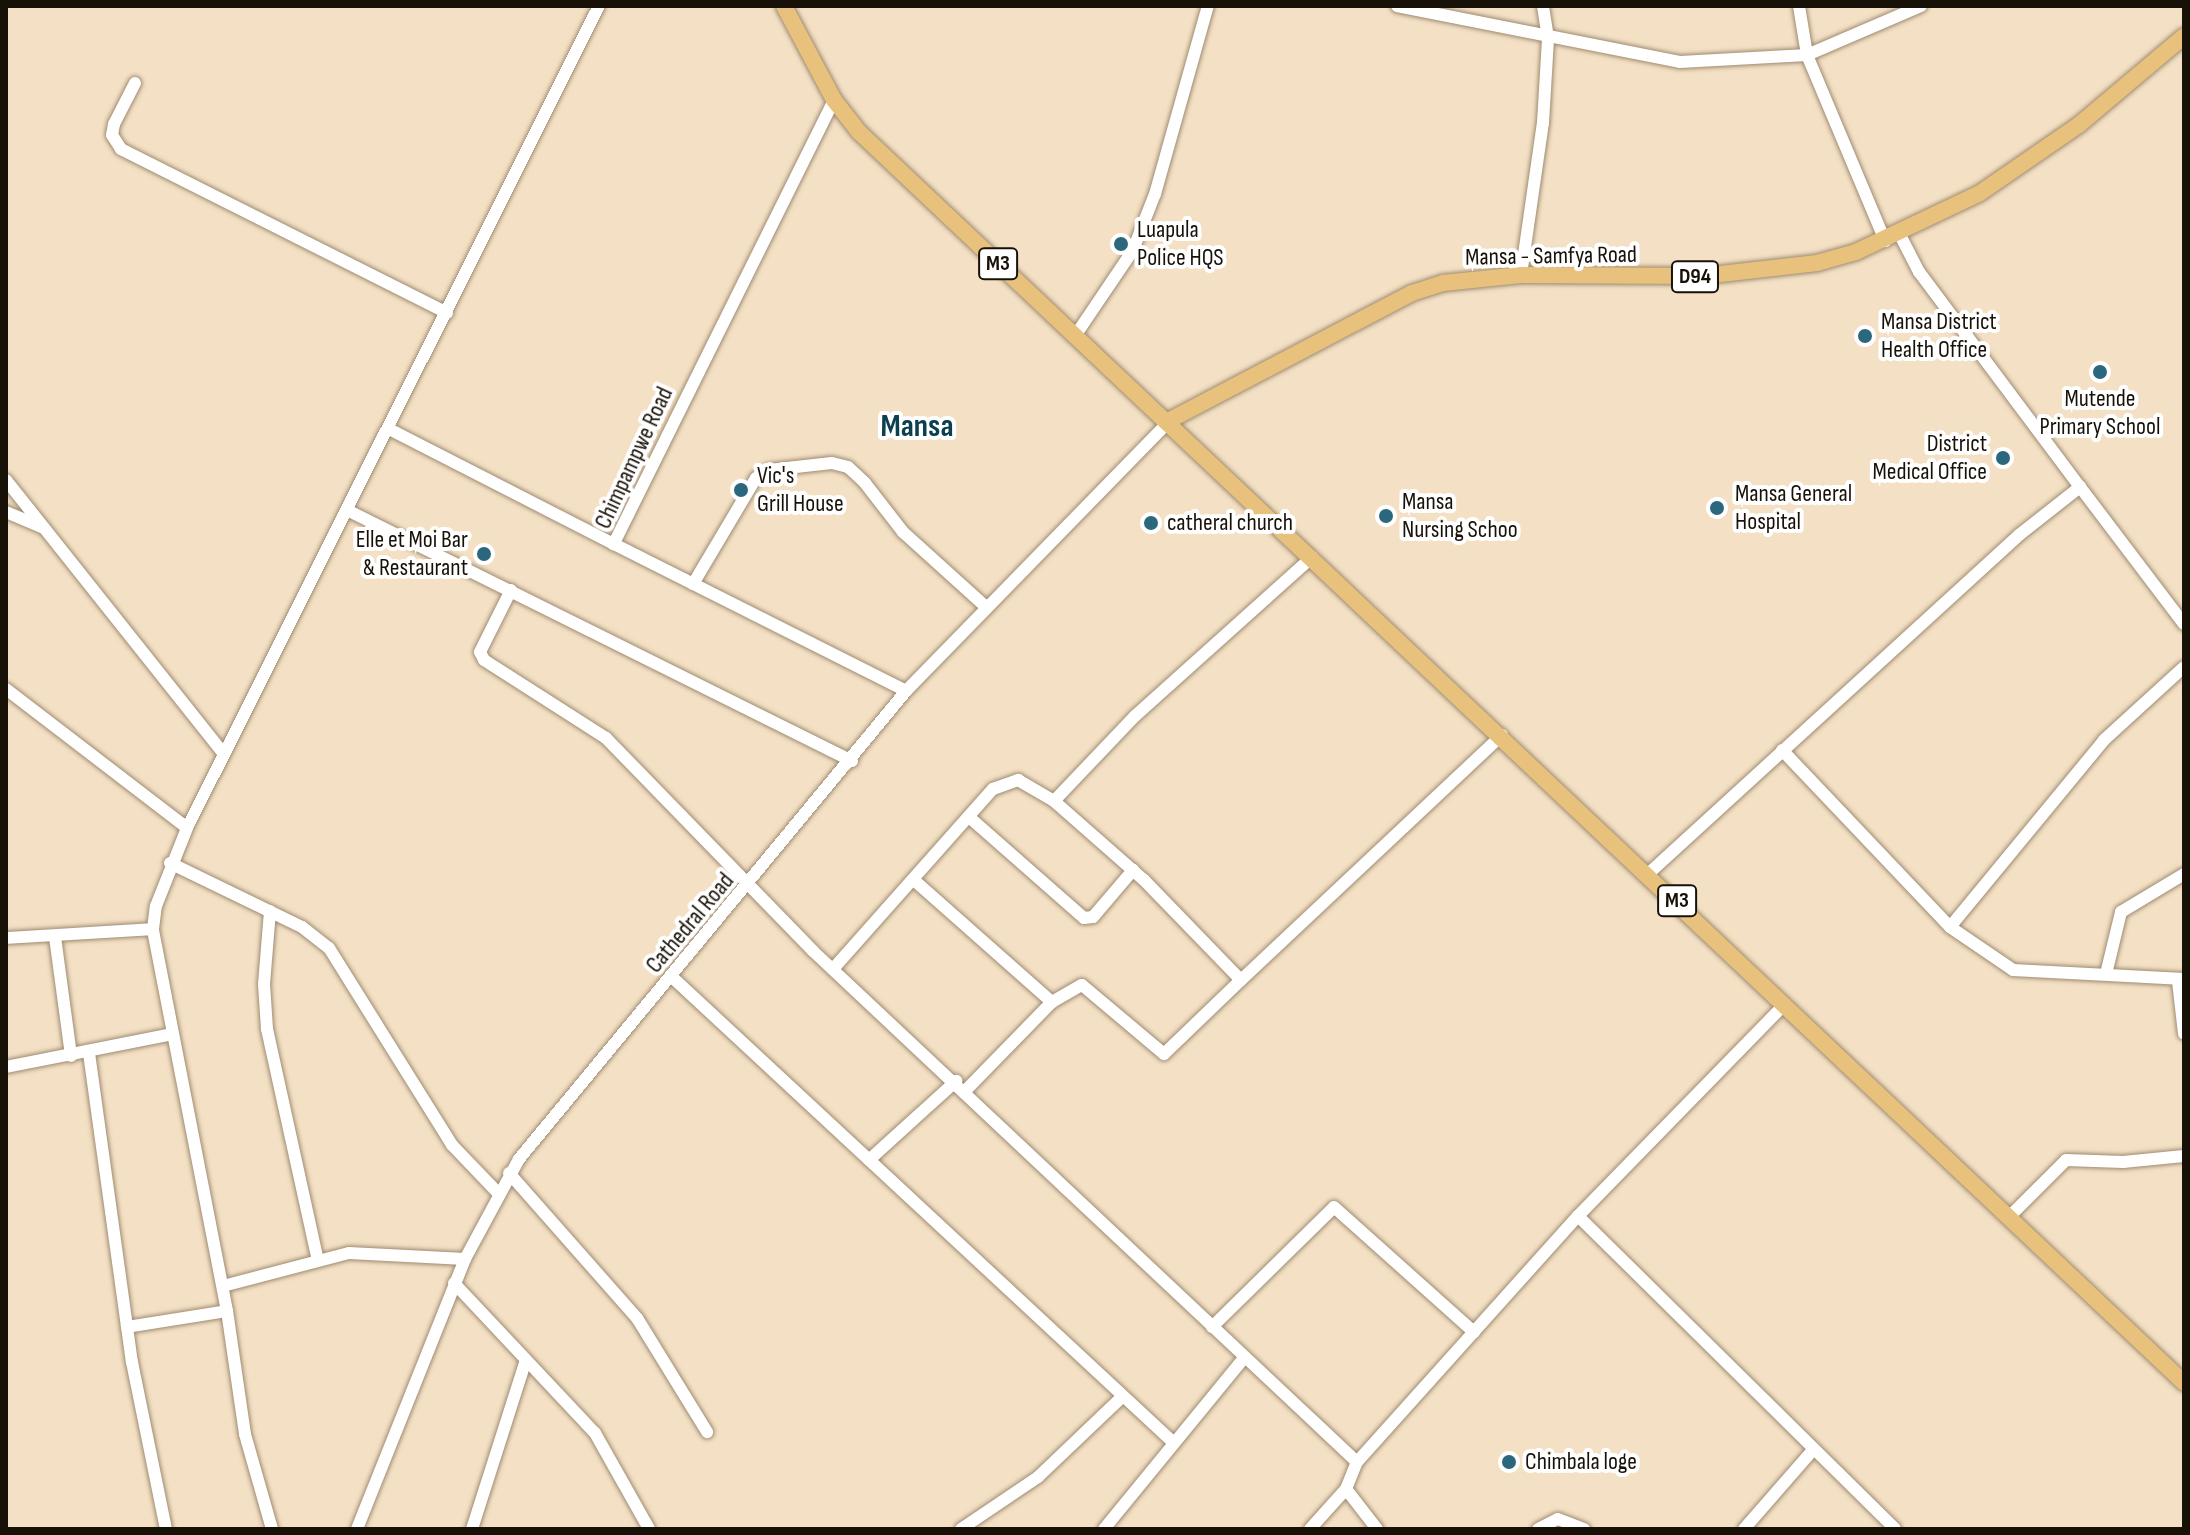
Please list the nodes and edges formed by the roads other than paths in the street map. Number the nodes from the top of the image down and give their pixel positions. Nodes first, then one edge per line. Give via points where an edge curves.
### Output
1 (599, 6) edge
2 (784, 6) edge
3 (1208, 6) edge
4 (1397, 6) edge
5 (1543, 6) edge
6 (1799, 6) edge
7 (1921, 6) edge
8 (2184, 36) edge
9 (1548, 38) junction
10 (1807, 55) junction
11 (135, 83) dead end
12 (834, 100) junction
13 (1892, 238) junction
14 (1521, 275) junction
15 (447, 313) junction
16 (1075, 336) junction
17 (1170, 420) junction
18 (389, 429) junction
19 (6, 480) edge
20 (2080, 487) junction
21 (347, 510) junction
22 (6, 512) edge
23 (46, 529) junction
24 (614, 544) junction
25 (1312, 557) junction
26 (693, 584) junction
27 (511, 590) junction
28 (985, 606) junction
29 (2184, 624) edge
30 (2184, 667) edge
31 (6, 689) edge
32 (906, 691) junction
33 (1502, 735) junction
34 (1782, 750) junction
35 (224, 754) junction
36 (852, 761) junction
37 (1054, 801) junction
38 (969, 817) junction
39 (187, 828) junction
40 (170, 863) junction
41 (1133, 870) junction
42 (1648, 874) junction
43 (2184, 874) edge
44 (915, 881) junction
45 (749, 886) junction
46 (270, 911) junction
47 (1950, 927) junction
48 (153, 929) junction
49 (55, 937) junction
50 (6, 938) edge
51 (833, 969) junction
52 (2106, 974) junction
53 (672, 977) junction
54 (1241, 980) junction
55 (2181, 980) edge
56 (1052, 1002) junction
57 (1785, 1004) junction
58 (172, 1034) junction
59 (2184, 1034) edge
60 (89, 1053) junction
61 (71, 1056) junction
62 (6, 1067) edge
63 (961, 1085) junction
64 (2184, 1156) edge
65 (869, 1160) junction
66 (509, 1173) junction
67 (497, 1192) junction
68 (1578, 1216) junction
69 (2010, 1216) junction
70 (317, 1257) junction
71 (465, 1259) junction
72 (454, 1283) junction
73 (223, 1286) junction
74 (227, 1311) junction
75 (127, 1327) junction
76 (1212, 1327) junction
77 (1474, 1332) junction
78 (1244, 1358) junction
79 (526, 1360) junction
80 (2184, 1383) edge
81 (1121, 1398) junction
82 (707, 1432) dead end
83 (1174, 1443) junction
84 (1812, 1451) junction
85 (1357, 1462) junction
86 (1346, 1489) junction
87 (166, 1529) edge
88 (272, 1529) edge
89 (357, 1529) edge
90 (472, 1529) edge
91 (649, 1529) edge
92 (961, 1529) edge
93 (1104, 1529) edge
94 (1310, 1529) edge
95 (1377, 1529) edge
96 (1538, 1529) edge
97 (1584, 1529) edge
98 (1744, 1529) edge
99 (1895, 1529) edge

1 - 15 street
2 - 12 main road, M3
3 - 16 street via 1155,194 1133,250
4 - 9 street
5 - 9 street
6 - 10 street
7 - 10 street
8 - 13 main road, Mansa - Samfya Road / D94 via 2027,162
9 - 10 street via 1680,62
9 - 14 street via 1543,123
10 - 13 street
11 - 15 street via 114,124 112,135 121,149
12 - 16 main road, M3 via 859,132
12 - 24 street, Chimpampwe Road
13 - 14 main road, Mansa - Samfya Road / D94 via 1817,263 1732,274 1663,279
13 - 20 street
14 - 17 main road, Mansa - Samfya Road / D94 via 1478,277 1412,293
15 - 18 street
16 - 17 main road, M3
17 - 25 main road, M3
17 - 28 street, Cathedral Road
18 - 21 street
18 - 24 street
19 - 23 street
20 - 29 street
20 - 34 street via 2019,535
21 - 27 street
21 - 35 street
22 - 23 street
23 - 35 street
24 - 26 street, Chimpampwe Road
25 - 33 main road, M3
25 - 37 street via 1135,716
26 - 28 street via 756,478 769,470 832,463 848,467 903,532
26 - 32 street, Chimpampwe Road
27 - 36 street
27 - 45 street via 480,652 484,660 606,738
28 - 32 street, Cathedral Road
30 - 47 street via 2104,740
31 - 39 street
32 - 36 street, Cathedral Road
33 - 42 main road, M3
33 - 54 street
34 - 42 street
34 - 47 street
35 - 39 street
36 - 45 street, Cathedral Road
37 - 38 street via 1011,780 993,789
37 - 41 street
38 - 41 street via 1084,918 1093,917
38 - 44 street
39 - 40 street
40 - 46 street
40 - 48 street
41 - 54 street
42 - 57 main road, M3
43 - 52 street via 2121,912
44 - 51 street
44 - 56 street
45 - 51 street
45 - 53 street, Cathedral Road
46 - 67 street via 329,948 452,1145
46 - 70 street via 267,1029
47 - 52 street via 2013,970
48 - 49 street
48 - 58 street
49 - 50 street
49 - 61 street
51 - 63 street
52 - 55 street
53 - 65 street
53 - 66 street, Cathedral Road
54 - 56 street via 1164,1054 1085,985
55 - 59 street
56 - 63 street
57 - 68 street
57 - 69 main road, M3
58 - 60 street
58 - 73 street
60 - 61 street
60 - 75 street
61 - 62 street
63 - 65 street
63 - 76 street
64 - 69 street via 2066,1160
65 - 81 street
66 - 67 street, Cathedral Road
66 - 82 street via 637,1318
67 - 71 street, Cathedral Road
68 - 77 street
68 - 84 street
69 - 80 main road, M3
70 - 71 street via 349,1253
70 - 73 street
71 - 72 street, Cathedral Road
72 - 79 street
72 - 89 street, Cathedral Road
73 - 74 street
74 - 75 street
74 - 88 street via 245,1434
75 - 87 street
76 - 77 street via 1334,1207
76 - 78 street
77 - 85 street
78 - 83 street
78 - 85 street
79 - 90 street
79 - 91 street via 595,1433
81 - 83 street
81 - 92 street via 1038,1477
83 - 93 street
84 - 98 street
84 - 99 street
85 - 86 street
86 - 94 street
86 - 95 street
96 - 97 street via 1558,1519

